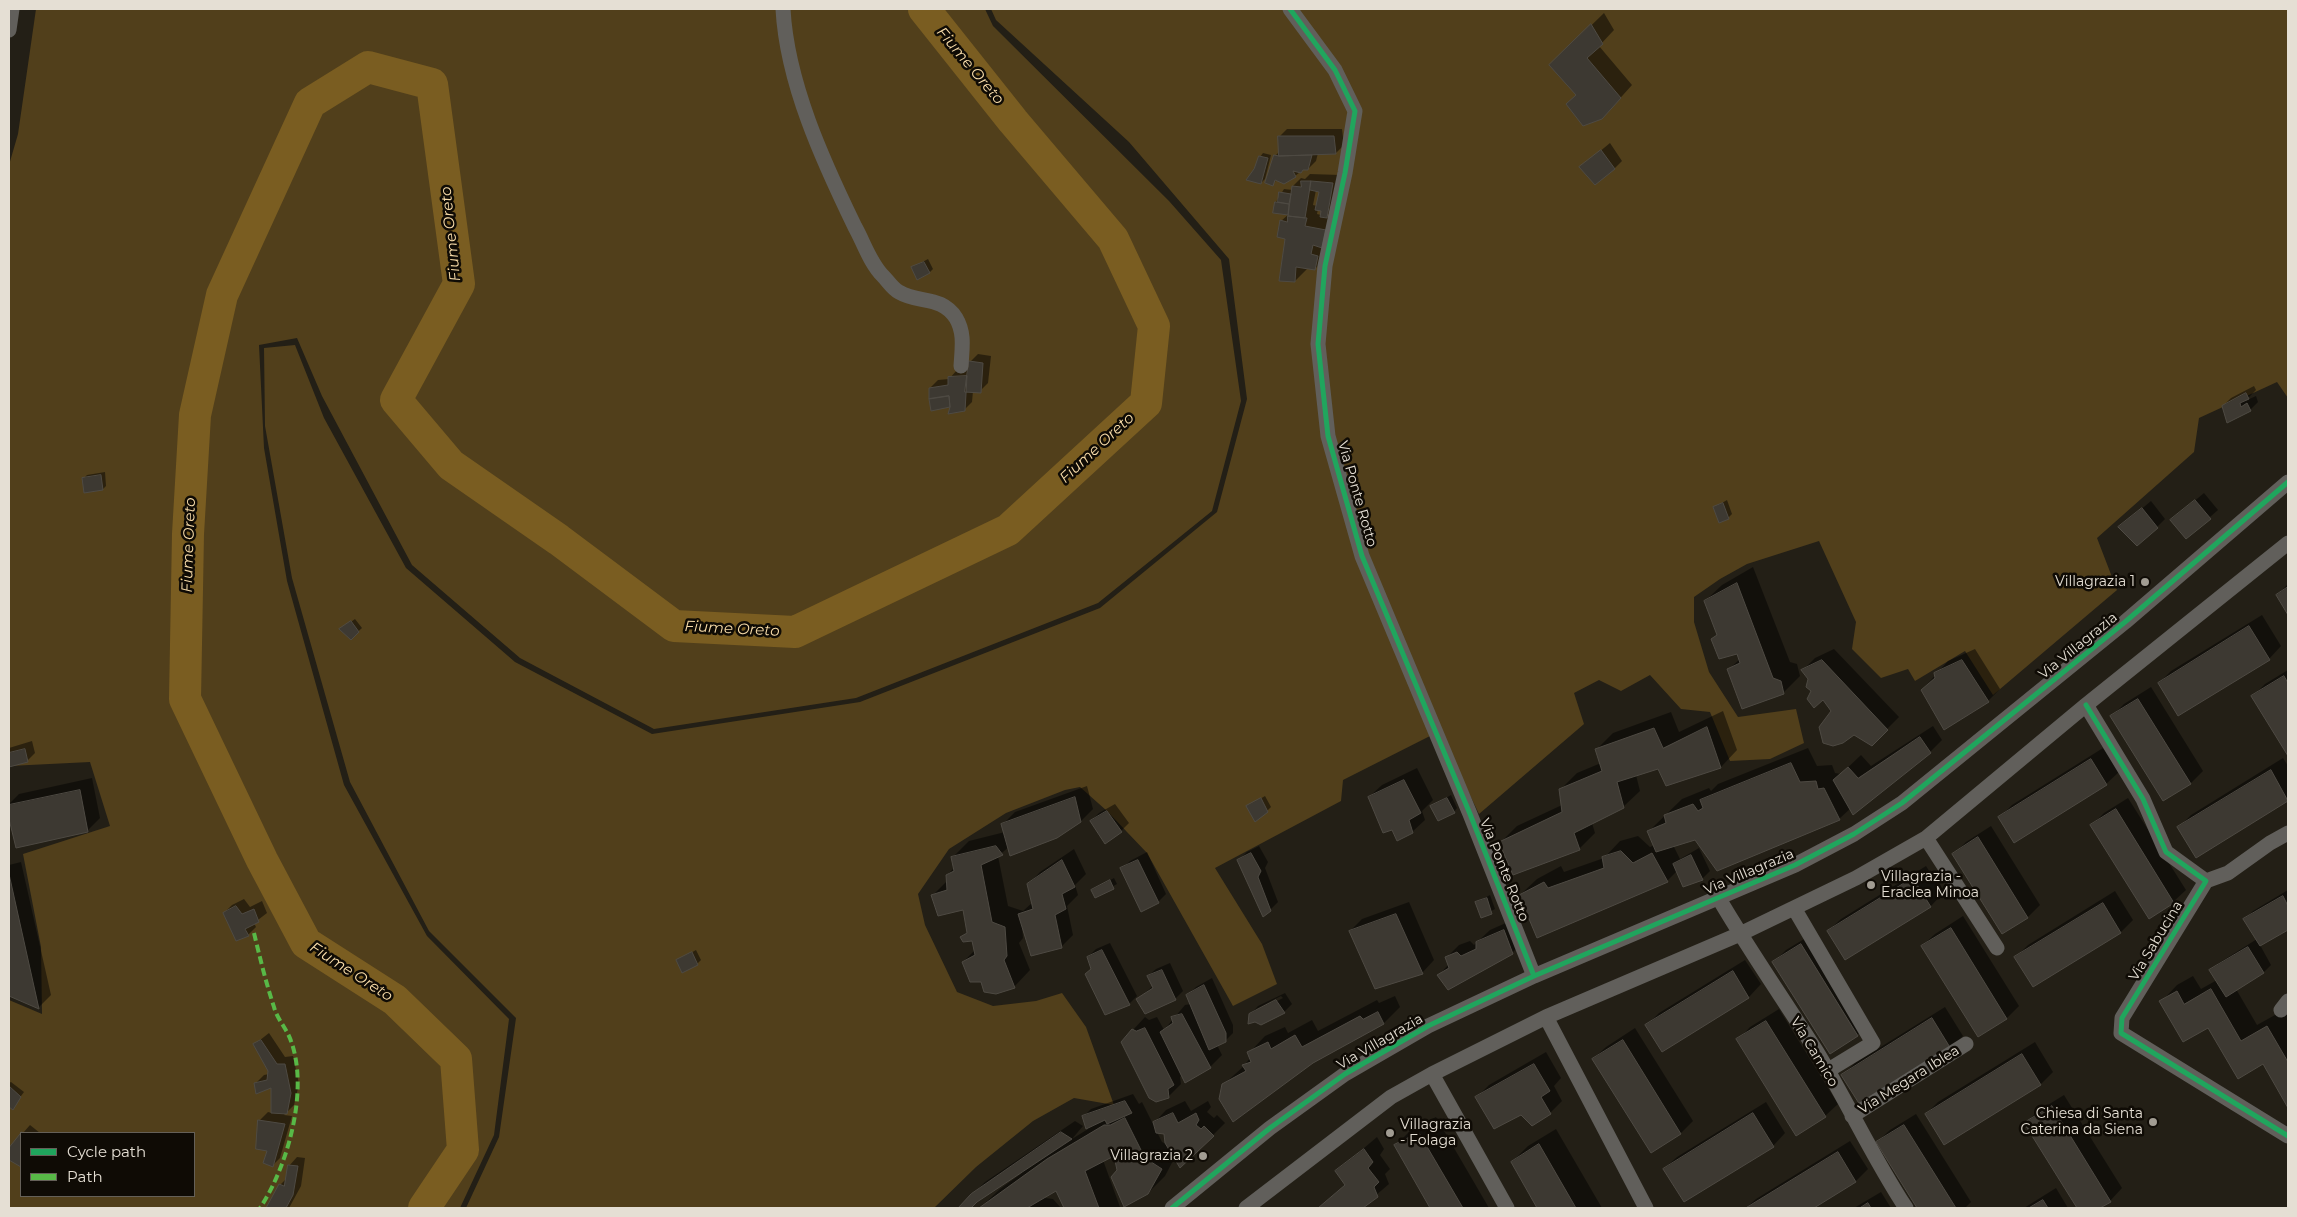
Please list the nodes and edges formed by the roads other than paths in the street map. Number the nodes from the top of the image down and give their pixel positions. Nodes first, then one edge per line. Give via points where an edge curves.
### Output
1 (12, 9) edge
2 (783, 9) edge
3 (1290, 9) edge
4 (9, 30) edge
5 (960, 366) dead end
6 (2288, 482) edge
7 (2288, 544) edge
8 (2086, 705) junction
9 (2288, 833) edge
10 (1926, 838) junction
11 (2206, 881) junction
12 (1718, 897) junction
13 (1794, 908) junction
14 (1740, 934) junction
15 (1997, 948) dead end
16 (1534, 976) junction
17 (1546, 1017) junction
18 (1966, 1044) dead end
19 (1827, 1071) junction
20 (1432, 1074) junction
21 (1852, 1116) junction
22 (2288, 1136) edge
23 (1172, 1208) edge
24 (1246, 1208) edge
25 (1507, 1208) edge
26 (1646, 1208) edge
27 (1906, 1208) edge

1 - 4 street
2 - 5 street via 794,78 823,155 868,253 876,269 899,292 937,301 952,312 963,338
3 - 16 street, Via Ponte Rotto via 1335,70 1355,111 1325,266 1318,344 1328,436 1362,556
6 - 12 street, Via Villagrazia via 2125,622 1902,803 1820,852
7 - 8 street
8 - 10 street
8 - 11 street via 2142,799 2166,852
9 - 11 street via 2228,873
10 - 13 street via 1856,878
10 - 15 street
11 - 22 street, Via Sabucina via 2122,1018 2121,1033
12 - 14 street, Via Camico
12 - 16 street, Via Villagrazia
13 - 14 street
13 - 19 street via 1873,1043
14 - 17 street
14 - 19 street, Via Camico
16 - 23 street, Via Villagrazia via 1428,1026 1345,1074 1270,1128
17 - 20 street
17 - 26 street
18 - 21 street, Via Megara Iblea
19 - 21 street, Via Camico
20 - 24 street via 1391,1097
20 - 25 street
21 - 27 street, Via Camico

